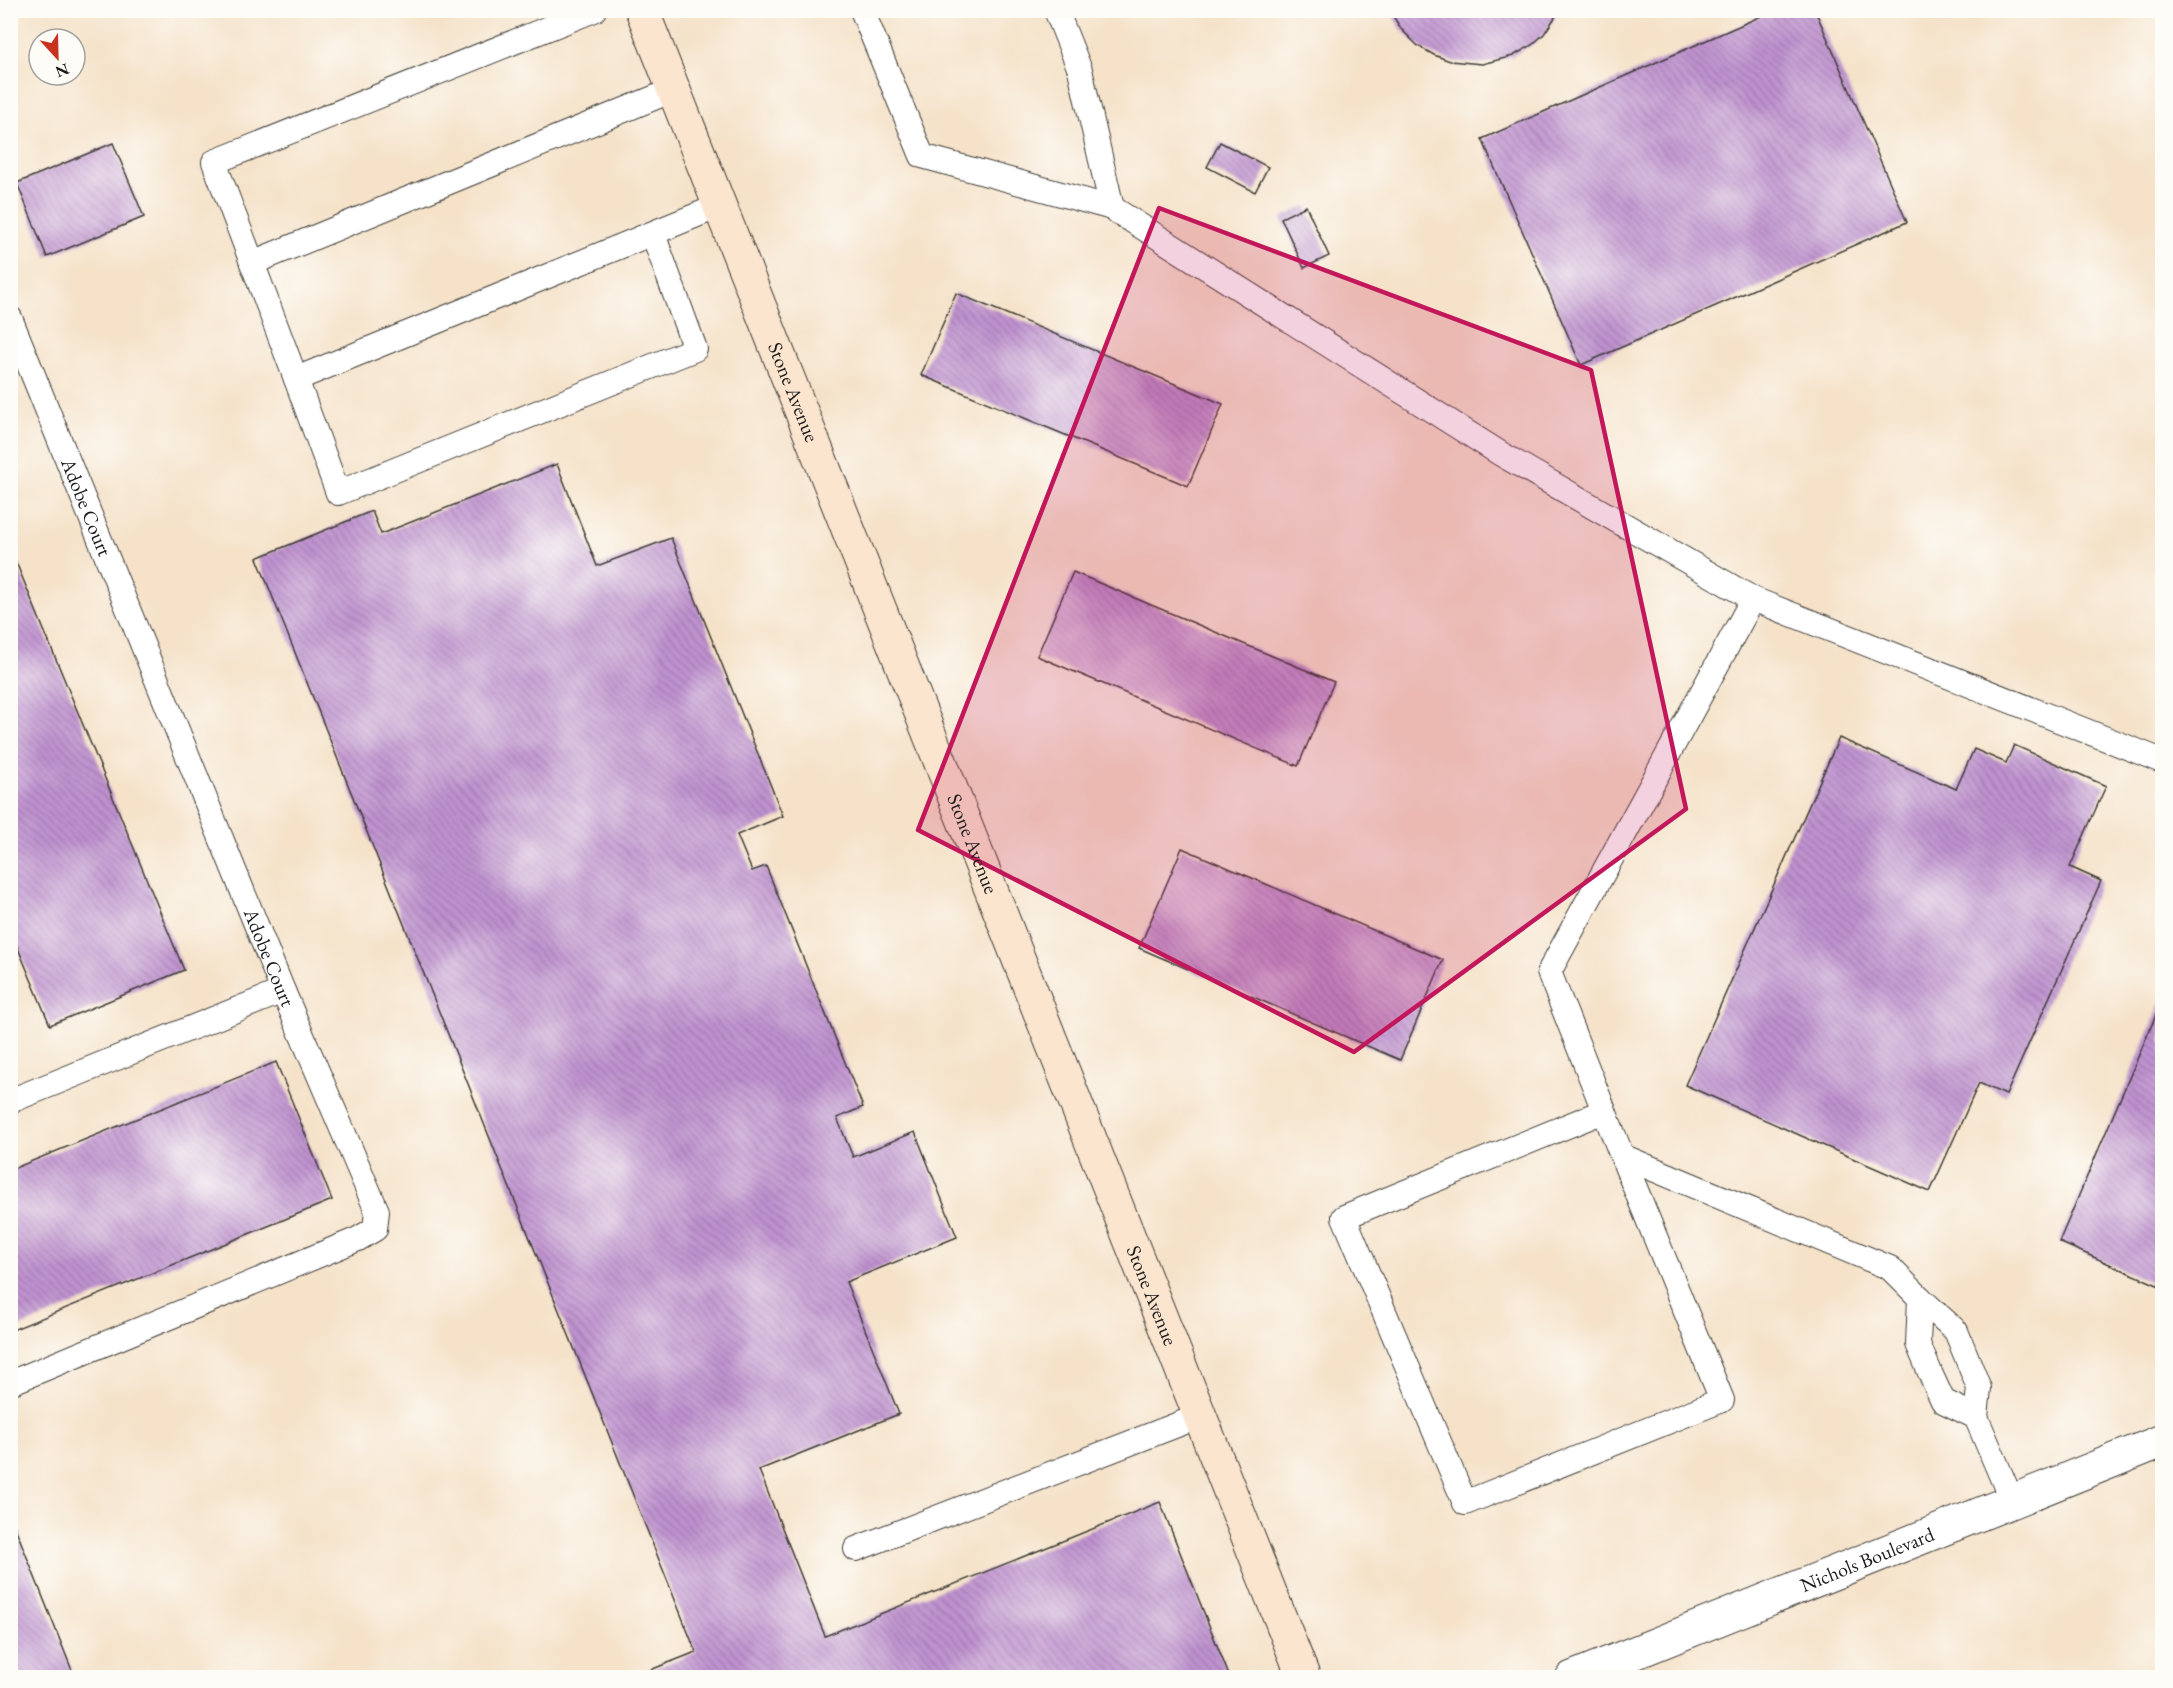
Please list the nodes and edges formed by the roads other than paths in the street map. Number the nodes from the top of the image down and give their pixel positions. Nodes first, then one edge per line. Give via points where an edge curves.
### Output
1 (594, 10) edge
2 (642, 10) edge
3 (862, 10) edge
4 (1056, 10) edge
5 (673, 90) junction
6 (719, 206) junction
7 (1112, 208) junction
8 (653, 234) junction
9 (252, 263) junction
10 (10, 318) edge
11 (296, 379) junction
12 (1753, 599) junction
13 (2163, 761) edge
14 (283, 991) junction
15 (10, 1101) edge
16 (1604, 1111) junction
17 (1622, 1156) junction
18 (1920, 1298) junction
19 (10, 1383) edge
20 (1200, 1416) junction
21 (1976, 1418) junction
22 (2163, 1441) edge
23 (2012, 1501) junction
24 (856, 1549) dead end
25 (1304, 1677) edge
26 (1572, 1677) edge

1 - 9 lane via 214,162
2 - 5 street, Stone Avenue
3 - 7 lane via 922,156
4 - 7 lane via 1080,70
5 - 6 street, Stone Avenue
5 - 9 lane
6 - 8 lane
6 - 20 street, Stone Avenue
7 - 12 lane via 1501,454
8 - 11 lane
8 - 11 lane via 695,349 338,493
9 - 11 lane
10 - 14 lane, Adobe Court
12 - 13 lane
12 - 16 lane via 1549,972
14 - 15 lane
14 - 19 lane, Adobe Court via 377,1211 375,1229
16 - 17 lane
16 - 17 lane via 1344,1217 1465,1503 1722,1400
17 - 18 lane via 1890,1268
18 - 21 lane via 1956,1331 1979,1388
18 - 21 lane via 1918,1344 1931,1376 1943,1401
20 - 24 lane
20 - 25 street, Stone Avenue
21 - 23 lane
22 - 23 street, Nichols Boulevard
23 - 26 street, Nichols Boulevard

